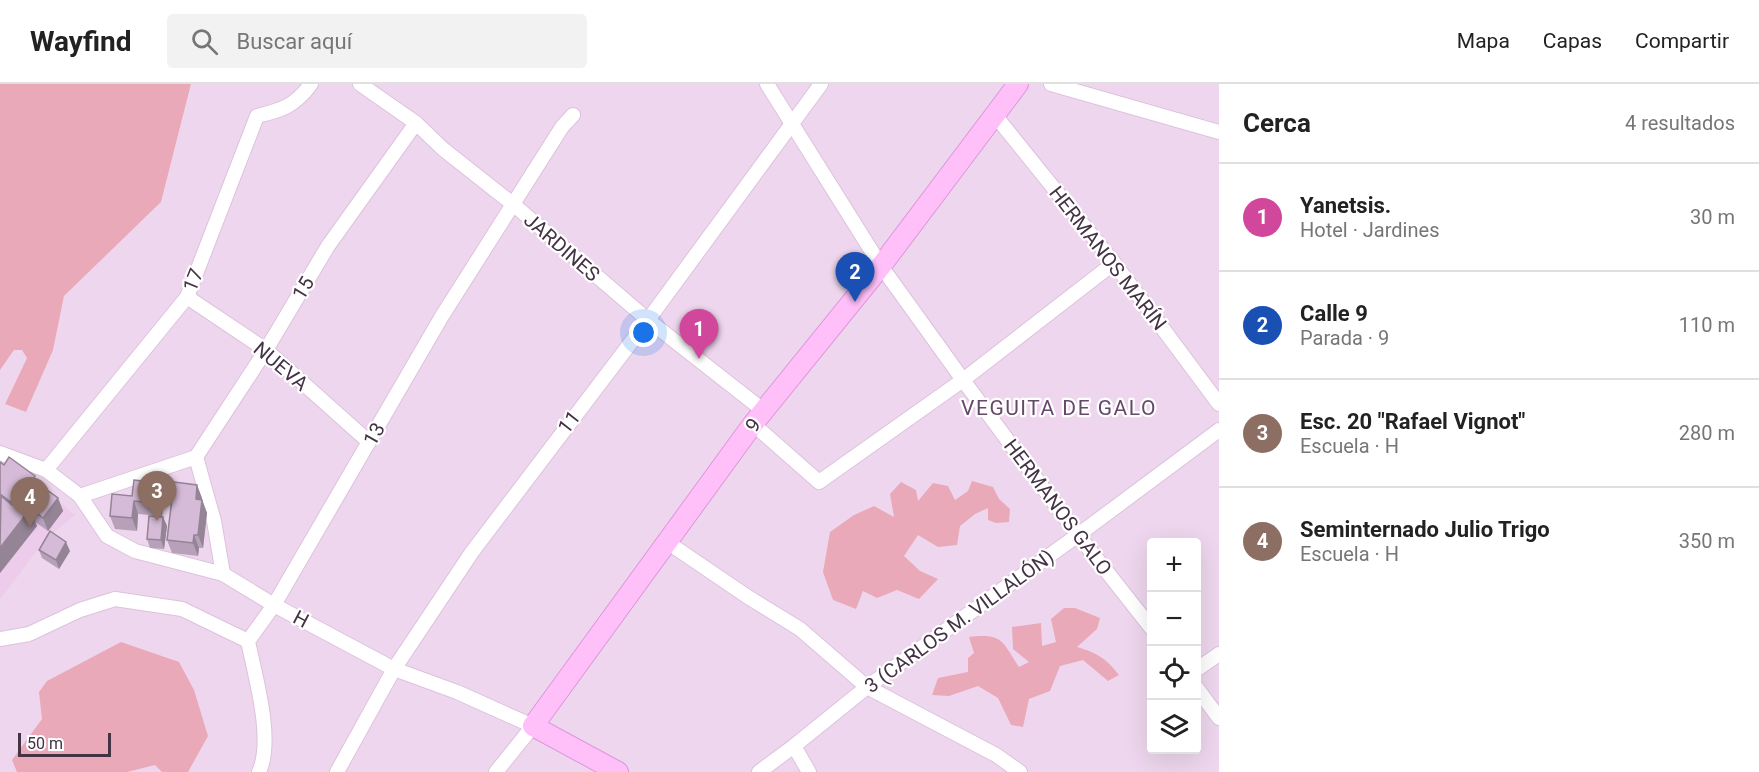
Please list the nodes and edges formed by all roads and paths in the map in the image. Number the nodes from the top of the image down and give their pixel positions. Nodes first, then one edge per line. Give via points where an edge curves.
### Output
1 (311, 84) edge
2 (360, 84) edge
3 (767, 84) edge
4 (821, 84) edge
5 (1018, 84) edge
6 (1051, 84) edge
7 (994, 114) junction
8 (573, 115) dead end
9 (416, 123) junction
10 (791, 124) junction
11 (1219, 132) edge
12 (514, 205) junction
13 (1114, 263) junction
14 (881, 266) junction
15 (187, 297) junction
16 (648, 320) junction
17 (266, 350) junction
18 (963, 380) junction
19 (1219, 404) edge
20 (759, 418) junction
21 (1219, 430) edge
22 (369, 442) junction
23 (0, 453) edge
24 (196, 457) junction
25 (46, 470) junction
26 (80, 496) junction
27 (1078, 535) junction
28 (667, 542) junction
29 (223, 574) junction
30 (274, 605) junction
31 (1147, 622) edge
32 (0, 639) edge
33 (248, 641) junction
34 (1219, 654) edge
35 (1201, 667) edge
36 (394, 669) junction
37 (867, 687) junction
38 (1201, 693) edge
39 (1219, 718) edge
40 (533, 726) junction
41 (794, 746) junction
42 (259, 772) edge
43 (337, 772) edge
44 (496, 772) edge
45 (618, 772) edge
46 (759, 772) edge
47 (809, 772) edge
48 (1020, 772) edge

1 - 15 street, 17 via 282,110 257,116
2 - 9 street, JARDINES
3 - 10 street, HERMANOS GALO
4 - 10 street, 11
5 - 7 street, 9
6 - 11 street
7 - 13 street, HERMANOS MARÍN
7 - 14 street, 9
8 - 12 street, 13
9 - 12 street, JARDINES
9 - 17 street, 15 via 328,246
10 - 14 street, HERMANOS GALO
10 - 16 street, 11
12 - 16 street, JARDINES
12 - 22 street, 13 via 442,316
13 - 18 street
13 - 19 street, HERMANOS MARÍN
14 - 18 street, HERMANOS GALO
14 - 20 street, 9
15 - 17 street, NUEVA
15 - 25 street, 17
16 - 20 street, JARDINES
16 - 36 street, 11 via 472,552
17 - 22 street, NUEVA
17 - 24 street, 15
18 - 20 street, JARDINES via 819,482
18 - 27 street, HERMANOS GALO
20 - 28 street, 9
21 - 27 street, 3 (CARLOS M. VILLALÓN)
22 - 30 street, 13
23 - 25 street, H
24 - 26 street
24 - 29 street via 214,521
25 - 26 street, H
26 - 29 street, H via 107,536 135,551
27 - 31 street, HERMANOS GALO
27 - 37 street, 3 (CARLOS M. VILLALÓN)
28 - 37 street via 800,629
28 - 40 street, 9
29 - 30 street, H
30 - 33 street, 13
30 - 36 street, H
32 - 33 street via 29,634 80,610 115,599 182,609
33 - 42 street via 265,730
34 - 35 street
36 - 40 street, H
36 - 43 street, 11
37 - 41 street, 3 (CARLOS M. VILLALÓN)
37 - 48 street via 996,755
38 - 39 street
40 - 44 street, 9
40 - 45 street, H
41 - 46 street, 3 (CARLOS M. VILLALÓN)
41 - 47 street

